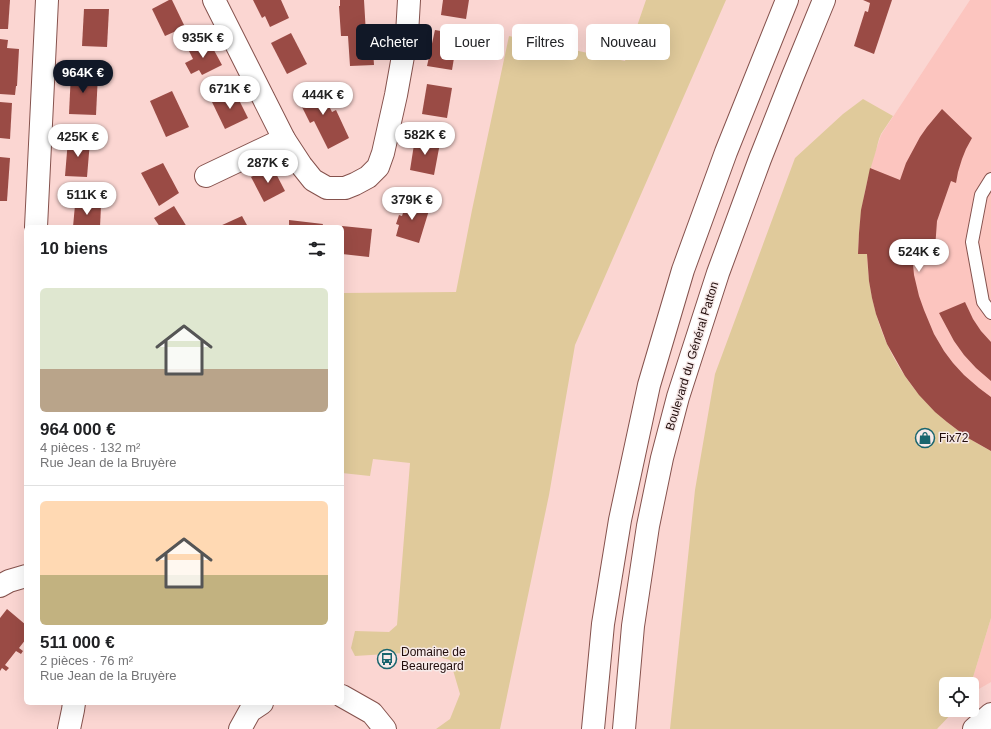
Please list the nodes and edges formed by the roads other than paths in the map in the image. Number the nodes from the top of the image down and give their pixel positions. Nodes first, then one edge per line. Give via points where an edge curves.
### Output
1 (47, 0) edge
2 (214, 0) edge
3 (409, 0) edge
4 (787, 0) edge
5 (824, 0) edge
6 (284, 139) junction
7 (206, 176) dead end
8 (991, 179) edge
9 (36, 225) edge
10 (991, 313) edge
11 (24, 577) edge
12 (0, 586) edge
13 (344, 697) edge
14 (74, 705) edge
15 (991, 714) edge
16 (69, 729) edge
17 (385, 729) edge
18 (593, 729) edge
19 (624, 729) edge
20 (974, 729) edge

1 - 9 main road
2 - 6 main road
3 - 6 main road via 407,34 396,95 378,166 368,177 355,184 345,188 327,188 313,180
4 - 18 main road via 726,152 683,270 649,385 620,520 603,624
5 - 19 main road, Boulevard du Général Patton via 762,153 718,273 678,397 648,526 633,626
6 - 7 main road
8 - 10 lane via 982,194 972,242 983,302
11 - 12 main road
13 - 17 main road via 372,713
14 - 16 main road
15 - 20 main road

